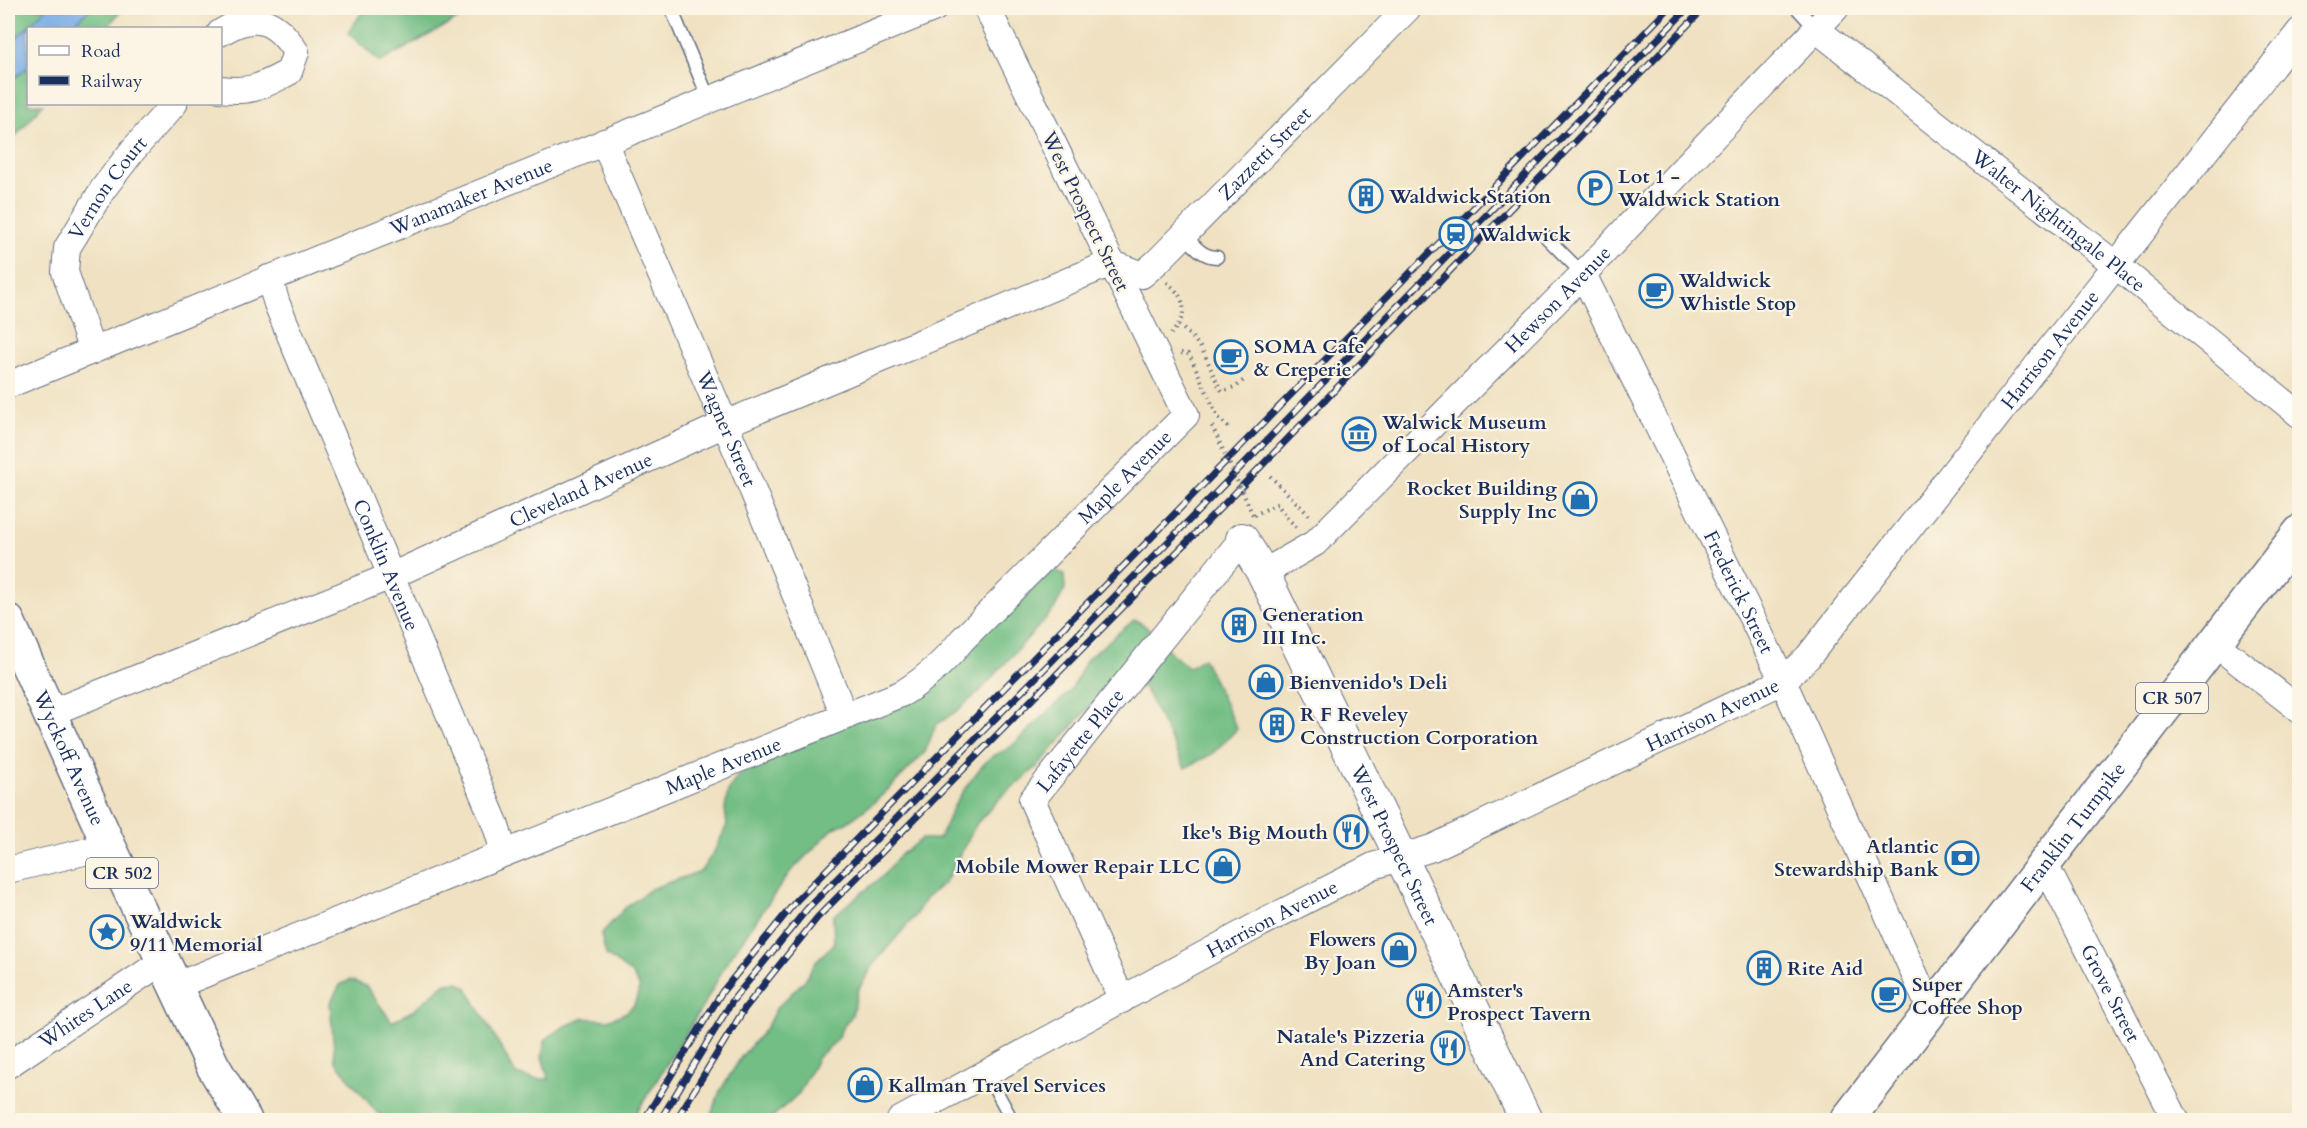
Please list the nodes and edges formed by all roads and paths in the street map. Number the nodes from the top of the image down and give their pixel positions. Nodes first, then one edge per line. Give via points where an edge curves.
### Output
1 (671, 8) edge
2 (935, 8) edge
3 (987, 8) edge
4 (1408, 8) edge
5 (1797, 8) edge
6 (1836, 8) edge
7 (1816, 28) junction
8 (2300, 31) edge
9 (222, 32) edge
10 (222, 89) edge
11 (709, 99) junction
12 (173, 105) edge
13 (604, 142) junction
14 (1184, 235) junction
15 (1547, 238) dead end
16 (1217, 257) dead end
17 (1111, 263) junction
18 (2117, 266) junction
19 (1151, 267) junction
20 (1583, 274) junction
21 (269, 279) junction
22 (1179, 325) junction
23 (1169, 336) dead end
24 (92, 351) junction
25 (1178, 354) dead end
26 (1244, 380) dead end
27 (8, 385) edge
28 (1185, 415) joint
29 (2300, 416) edge
30 (725, 424) junction
31 (1212, 426) dead end
32 (1231, 430) dead end
33 (1270, 476) dead end
34 (1288, 519) dead end
35 (1248, 527) junction
36 (1298, 528) dead end
37 (2300, 532) edge
38 (1263, 573) junction
39 (391, 576) junction
40 (8, 621) edge
41 (2214, 643) junction
42 (1783, 681) junction
43 (2300, 710) edge
44 (50, 713) junction
45 (845, 717) junction
46 (109, 846) junction
47 (504, 852) junction
48 (1400, 856) junction
49 (2045, 865) junction
50 (8, 870) edge
51 (169, 973) junction
52 (1122, 1000) junction
53 (1931, 1011) junction
54 (8, 1065) edge
55 (987, 1074) junction
56 (1520, 1118) edge
57 (245, 1120) edge
58 (900, 1120) edge
59 (1012, 1120) edge
60 (1847, 1120) edge
61 (2176, 1120) edge

1 - 11 lane
2 - 11 street, Wanamaker Avenue
3 - 17 street, West Prospect Street
4 - 14 street, Zazzetti Street
5 - 7 lane
6 - 7 street, Hewson Avenue
7 - 18 street, Walter Nightingale Place
7 - 20 street, Hewson Avenue
8 - 18 street, Harrison Avenue
9 - 10 street via 252,19 270,24 286,36 296,52 289,72 267,84 242,92
11 - 13 street, Wanamaker Avenue
12 - 24 street, Vernon Court via 103,189 67,248 64,272
13 - 21 street, Wanamaker Avenue
13 - 30 street, Wagner Street
14 - 16 lane via 1203,254
14 - 19 street, Zazzetti Street
15 - 20 lane
17 - 19 street via 1142,275
17 - 28 street, West Prospect Street
17 - 30 street, Cleveland Avenue
18 - 29 street, Walter Nightingale Place
18 - 42 street, Harrison Avenue via 1808,657
19 - 22 path via 1181,296 1184,305
20 - 38 street, Hewson Avenue via 1315,543
20 - 42 street, Frederick Street
21 - 24 street, Wanamaker Avenue
21 - 39 street, Conklin Avenue
22 - 23 path
22 - 26 path via 1203,352 1222,391
24 - 27 street, Wanamaker Avenue
25 - 32 path via 1188,354 1218,417
28 - 45 street, Maple Avenue via 926,678 903,693
30 - 39 street, Cleveland Avenue
30 - 45 street, Wagner Street
31 - 35 path, bridge
33 - 36 path via 1310,516
34 - 35 path via 1277,504
35 - 38 street, West Prospect Street
35 - 52 street, Lafayette Place via 1032,800
37 - 41 main road, Franklin Turnpike / CR 507
38 - 48 street, West Prospect Street
39 - 44 street, Cleveland Avenue
39 - 47 street, Conklin Avenue
40 - 44 main road, Wyckoff Avenue / CR 502
41 - 43 street
41 - 49 main road, Franklin Turnpike / CR 507
42 - 48 street, Harrison Avenue via 1432,848
42 - 53 street, Frederick Street
44 - 46 main road, Wyckoff Avenue / CR 502
45 - 47 street, Maple Avenue
46 - 50 street
46 - 51 main road, Wyckoff Avenue / CR 502
47 - 51 street, Maple Avenue
48 - 52 street, Harrison Avenue via 1260,924
48 - 56 street, West Prospect Street
49 - 53 main road, Franklin Turnpike / CR 507
49 - 61 street, Grove Street
51 - 54 street, Whites Lane
51 - 57 main road, Wyckoff Avenue / CR 502 via 213,1066
52 - 55 street, Harrison Avenue
53 - 60 main road, Franklin Turnpike / CR 507
55 - 58 street, Harrison Avenue
55 - 59 lane

